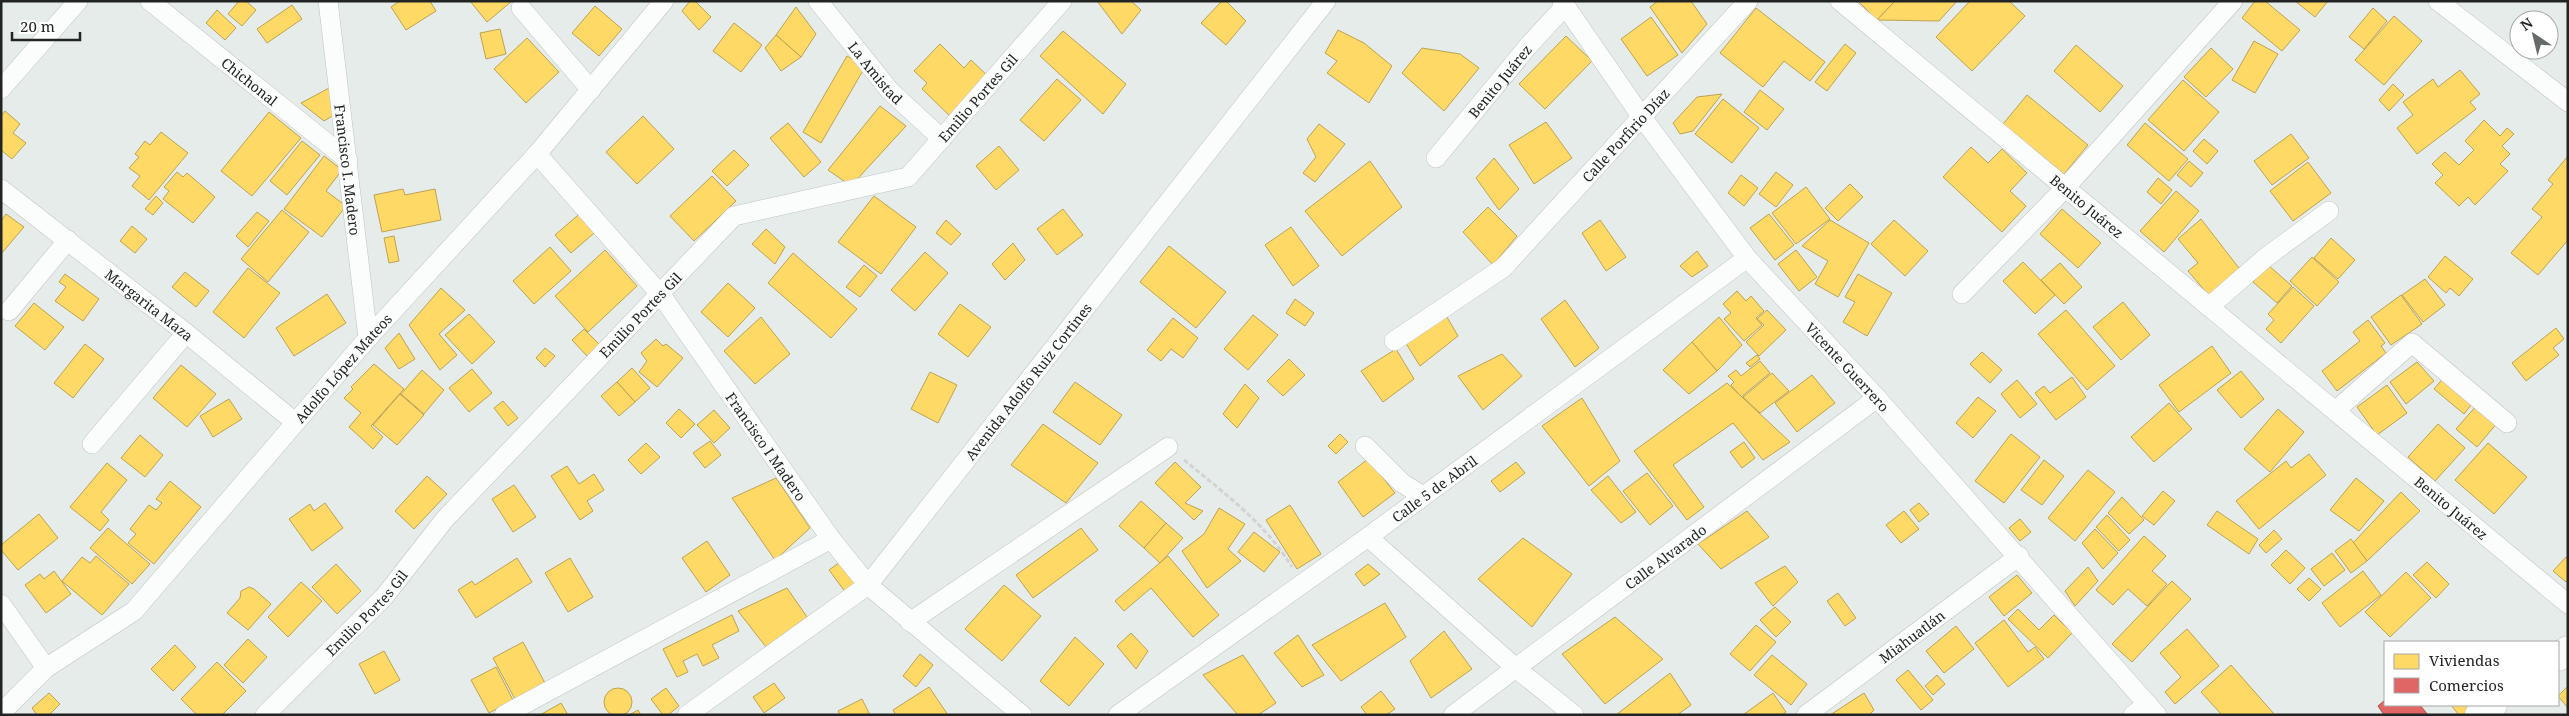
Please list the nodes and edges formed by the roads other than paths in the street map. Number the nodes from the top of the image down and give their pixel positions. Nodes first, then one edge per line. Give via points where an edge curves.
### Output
1 (78, 1) edge
2 (150, 1) edge
3 (328, 1) edge
4 (664, 1) edge
5 (818, 1) edge
6 (1062, 1) edge
7 (1326, 1) edge
8 (1748, 1) edge
9 (1840, 1) edge
10 (2233, 1) edge
11 (2438, 1) edge
12 (1563, 4) edge
13 (521, 8) dead end
14 (1, 89) edge
15 (591, 90) junction
16 (2568, 102) edge
17 (1641, 116) junction
18 (942, 139) junction
19 (537, 154) junction
20 (1436, 158) dead end
21 (348, 160) junction
22 (2065, 188) junction
23 (1, 189) edge
24 (2329, 211) dead end
25 (68, 240) junction
26 (1747, 258) junction
27 (1962, 294) dead end
28 (661, 296) junction
29 (2209, 307) junction
30 (9, 310) dead end
31 (186, 332) junction
32 (368, 338) junction
33 (1394, 341) dead end
34 (1877, 398) junction
35 (2335, 411) junction
36 (295, 422) junction
37 (2507, 423) dead end
38 (92, 444) dead end
39 (1365, 446) dead end
40 (1168, 447) road end
41 (1423, 496) junction
42 (1368, 537) junction
43 (832, 539) junction
44 (2019, 556) junction
45 (868, 585) junction
46 (1, 604) edge
47 (2568, 604) edge
48 (910, 622) junction
49 (46, 668) junction
50 (1517, 668) junction
51 (2492, 706) edge
52 (2146, 711) edge
53 (1, 713) edge
54 (265, 715) edge
55 (504, 715) edge
56 (687, 715) edge
57 (1022, 715) edge
58 (1118, 715) edge
59 (1453, 715) edge
60 (1574, 715) edge
61 (1806, 715) edge
62 (2479, 715) edge

1 - 14 street
2 - 21 street, Chichonal
3 - 21 street, Francisco I. Madero
4 - 15 street, Adolfo López Mateos
5 - 18 street, La Amistad via 890,92
6 - 18 street, Emilio Portes Gil
7 - 45 street, Avenida Adolfo Ruiz Cortines
8 - 17 street, Calle Porfirio Díaz
9 - 22 street, Benito Juárez
10 - 22 street
11 - 16 street
12 - 17 street, Vicente Guerrero
12 - 20 street, Benito Juárez
13 - 15 street
15 - 19 street, Adolfo López Mateos
17 - 26 street, Vicente Guerrero
17 - 33 street, Calle Porfirio Díaz via 1503,268
18 - 28 street, Emilio Portes Gil via 908,177 734,216
19 - 28 street, Francisco I Madero
19 - 32 street, Adolfo López Mateos
21 - 32 street, Francisco I. Madero
22 - 27 street
22 - 29 street, Benito Juárez
23 - 25 street, Margarita Maza
24 - 29 street via 2265,258
25 - 30 street
25 - 31 street, Margarita Maza
26 - 34 street, Vicente Guerrero
26 - 41 street, Calle 5 de Abril
28 - 43 street, Francisco I Madero
28 - 54 street, Emilio Portes Gil via 445,519 384,597
29 - 35 street, Benito Juárez
31 - 36 street, Margarita Maza
31 - 38 street
32 - 36 street, Adolfo López Mateos
34 - 44 street, Vicente Guerrero
34 - 50 street, Calle Alvarado
35 - 37 street via 2412,343
35 - 47 street, Benito Juárez
36 - 49 street, Adolfo López Mateos via 134,611
39 - 41 street via 1402,483
40 - 48 street
41 - 42 street, Calle 5 de Abril
42 - 50 street
42 - 58 street, Calle 5 de Abril
43 - 45 street, Francisco I Madero
43 - 55 street
44 - 52 street, Vicente Guerrero
44 - 61 street, Miahuatlán
45 - 48 street, Francisco I Madero
45 - 56 street, Avenida Adolfo Ruiz Cortines
46 - 49 street
48 - 57 street, Francisco I Madero
49 - 53 street, Adolfo López Mateos
50 - 59 street, Calle Alvarado
50 - 60 street
51 - 62 street

